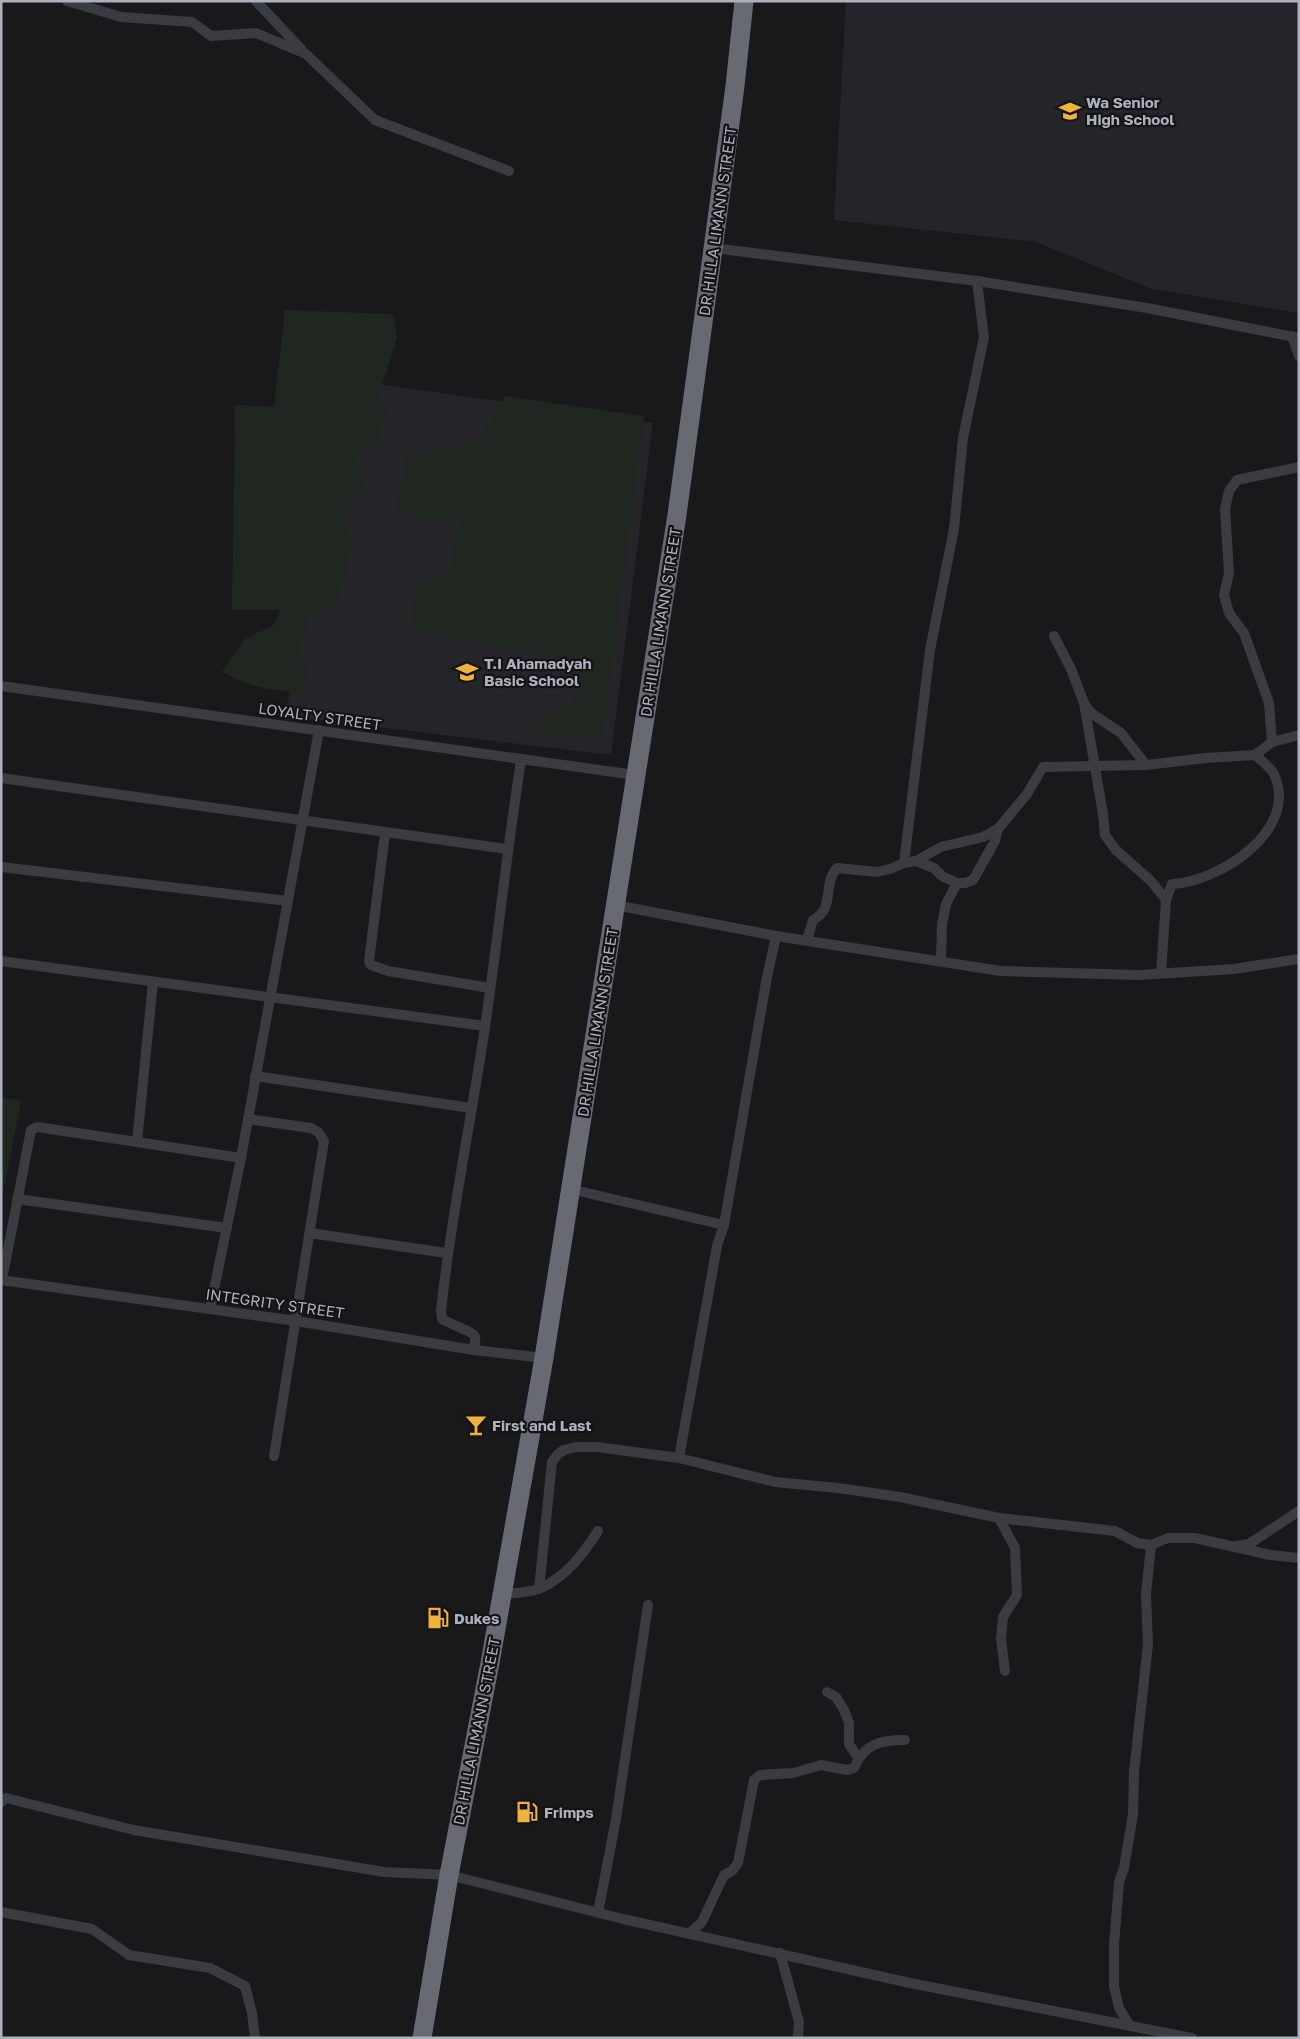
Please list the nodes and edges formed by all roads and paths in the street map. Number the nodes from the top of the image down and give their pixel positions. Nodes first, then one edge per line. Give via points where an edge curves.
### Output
1 (67, 1) edge
2 (256, 1) edge
3 (744, 1) edge
4 (306, 54) junction
5 (509, 171) dead end
6 (713, 248) junction
7 (978, 281) junction
8 (1295, 337) edge
9 (1299, 356) edge
10 (1299, 467) edge
11 (1054, 636) dead end
12 (1, 686) edge
13 (1084, 703) junction
14 (319, 730) junction
15 (1299, 735) edge
16 (1272, 742) junction
17 (1255, 755) junction
18 (520, 761) junction
19 (1146, 765) junction
20 (1094, 766) junction
21 (635, 775) junction
22 (1, 778) edge
23 (303, 822) junction
24 (998, 829) junction
25 (386, 833) junction
26 (507, 849) junction
27 (916, 861) junction
28 (904, 863) junction
29 (1, 867) edge
30 (957, 883) junction
31 (1166, 900) junction
32 (288, 901) junction
33 (615, 906) junction
34 (776, 936) junction
35 (806, 940) junction
36 (1299, 959) edge
37 (1, 961) edge
38 (941, 962) junction
39 (1160, 973) junction
40 (153, 982) junction
41 (490, 988) junction
42 (271, 996) junction
43 (485, 1026) junction
44 (256, 1076) junction
45 (471, 1108) junction
46 (248, 1119) junction
47 (136, 1142) junction
48 (241, 1158) junction
49 (570, 1189) junction
50 (17, 1199) junction
51 (724, 1225) junction
52 (227, 1228) junction
53 (310, 1233) junction
54 (446, 1253) junction
55 (2, 1280) edge
56 (210, 1309) junction
57 (296, 1321) junction
58 (474, 1350) junction
59 (544, 1358) junction
60 (274, 1456) dead end
61 (679, 1458) junction
62 (1299, 1510) edge
63 (999, 1518) junction
64 (598, 1531) dead end
65 (1151, 1545) junction
66 (1228, 1547) junction
67 (1299, 1558) edge
68 (539, 1589) junction
69 (502, 1594) junction
70 (648, 1605) dead end
71 (1005, 1672) dead end
72 (827, 1692) dead end
73 (904, 1740) dead end
74 (858, 1758) junction
75 (1, 1802) edge
76 (449, 1875) junction
77 (1, 1912) edge
78 (598, 1913) junction
79 (690, 1933) junction
80 (780, 1954) junction
81 (1130, 2026) junction
82 (255, 2038) edge
83 (422, 2038) edge
84 (798, 2038) edge
85 (1192, 2038) edge

1 - 4 street via 121,17 192,22 211,36 256,33
2 - 4 street
3 - 6 highway, DR HILLA LIMANN STREET
4 - 5 street via 375,120
6 - 7 street
6 - 21 highway, DR HILLA LIMANN STREET via 677,515
7 - 8 street via 1147,308
7 - 28 street via 984,337 963,438 954,528 930,650
8 - 9 street
10 - 16 street via 1237,480 1229,491 1225,509 1229,573 1224,595 1229,613 1244,633 1269,703
11 - 13 street
12 - 14 street, LOYALTY STREET
13 - 19 street via 1092,713 1121,733
13 - 20 street
14 - 18 street, LOYALTY STREET
14 - 23 street
15 - 16 street
16 - 17 street
17 - 19 street
17 - 31 street via 1274,774 1279,790 1280,805 1272,828 1236,864 1187,884 1172,884
18 - 21 street, LOYALTY STREET
18 - 26 street
19 - 20 street
20 - 24 street via 1043,767 1027,794
20 - 31 street via 1105,835
21 - 33 highway, DR HILLA LIMANN STREET
22 - 23 street
23 - 25 street
23 - 32 street
24 - 27 street via 983,837 941,847
24 - 30 street via 995,841 973,880
25 - 26 street
25 - 41 street via 371,965 388,971
26 - 41 street
27 - 28 street
27 - 30 street
28 - 35 street via 877,872 837,868 831,875 825,910 813,920
29 - 32 street
30 - 38 street via 946,904
31 - 39 street
32 - 42 street
33 - 34 street
33 - 49 highway, DR HILLA LIMANN STREET
34 - 35 street
34 - 51 street
35 - 38 street
36 - 39 street via 1234,969
37 - 40 street
38 - 39 street via 1001,971
40 - 42 street
40 - 47 street
41 - 43 street
42 - 43 street
42 - 44 street
43 - 45 street
44 - 45 street
44 - 46 street
45 - 54 street
46 - 48 street
46 - 53 street via 312,1128 324,1141
47 - 48 street
47 - 50 street via 37,1127 28,1136
48 - 52 street
49 - 51 street
49 - 59 highway, DR HILLA LIMANN STREET
50 - 52 street
50 - 55 street
51 - 61 street via 717,1246
52 - 56 street
53 - 54 street
53 - 57 street
54 - 58 street via 442,1319 473,1334
55 - 56 street, INTEGRITY STREET
56 - 57 street, INTEGRITY STREET
57 - 58 street, INTEGRITY STREET
57 - 60 street
58 - 59 street, INTEGRITY STREET
59 - 69 highway, DR HILLA LIMANN STREET
61 - 63 street via 775,1482 900,1497
61 - 68 street via 597,1447 576,1447 558,1454 552,1462
62 - 66 street via 1249,1544
63 - 65 street via 1115,1531 1137,1543
63 - 71 street via 1015,1548 1017,1595 1003,1617 1001,1639
64 - 68 street via 568,1570
65 - 66 street via 1168,1538 1195,1538
65 - 81 street via 1146,1594 1148,1644 1134,1772 1133,1814 1119,1882 1114,1945 1114,1986 1119,2008
66 - 67 street
68 - 69 street
69 - 76 highway, DR HILLA LIMANN STREET
70 - 78 street via 616,1819
72 - 74 street via 836,1697 844,1710 849,1723 849,1744
73 - 74 street via 875,1744
74 - 79 street via 854,1768 847,1770 821,1765 793,1774 760,1775 754,1780 738,1863 724,1875 702,1922
75 - 76 street via 6,1798 134,1830 384,1872
76 - 78 street
76 - 83 highway, DR HILLA LIMANN STREET
77 - 82 street via 92,1930 129,1955 210,1968 245,1986
78 - 79 street
79 - 80 street
80 - 81 street
80 - 84 street via 799,2022
81 - 85 street

